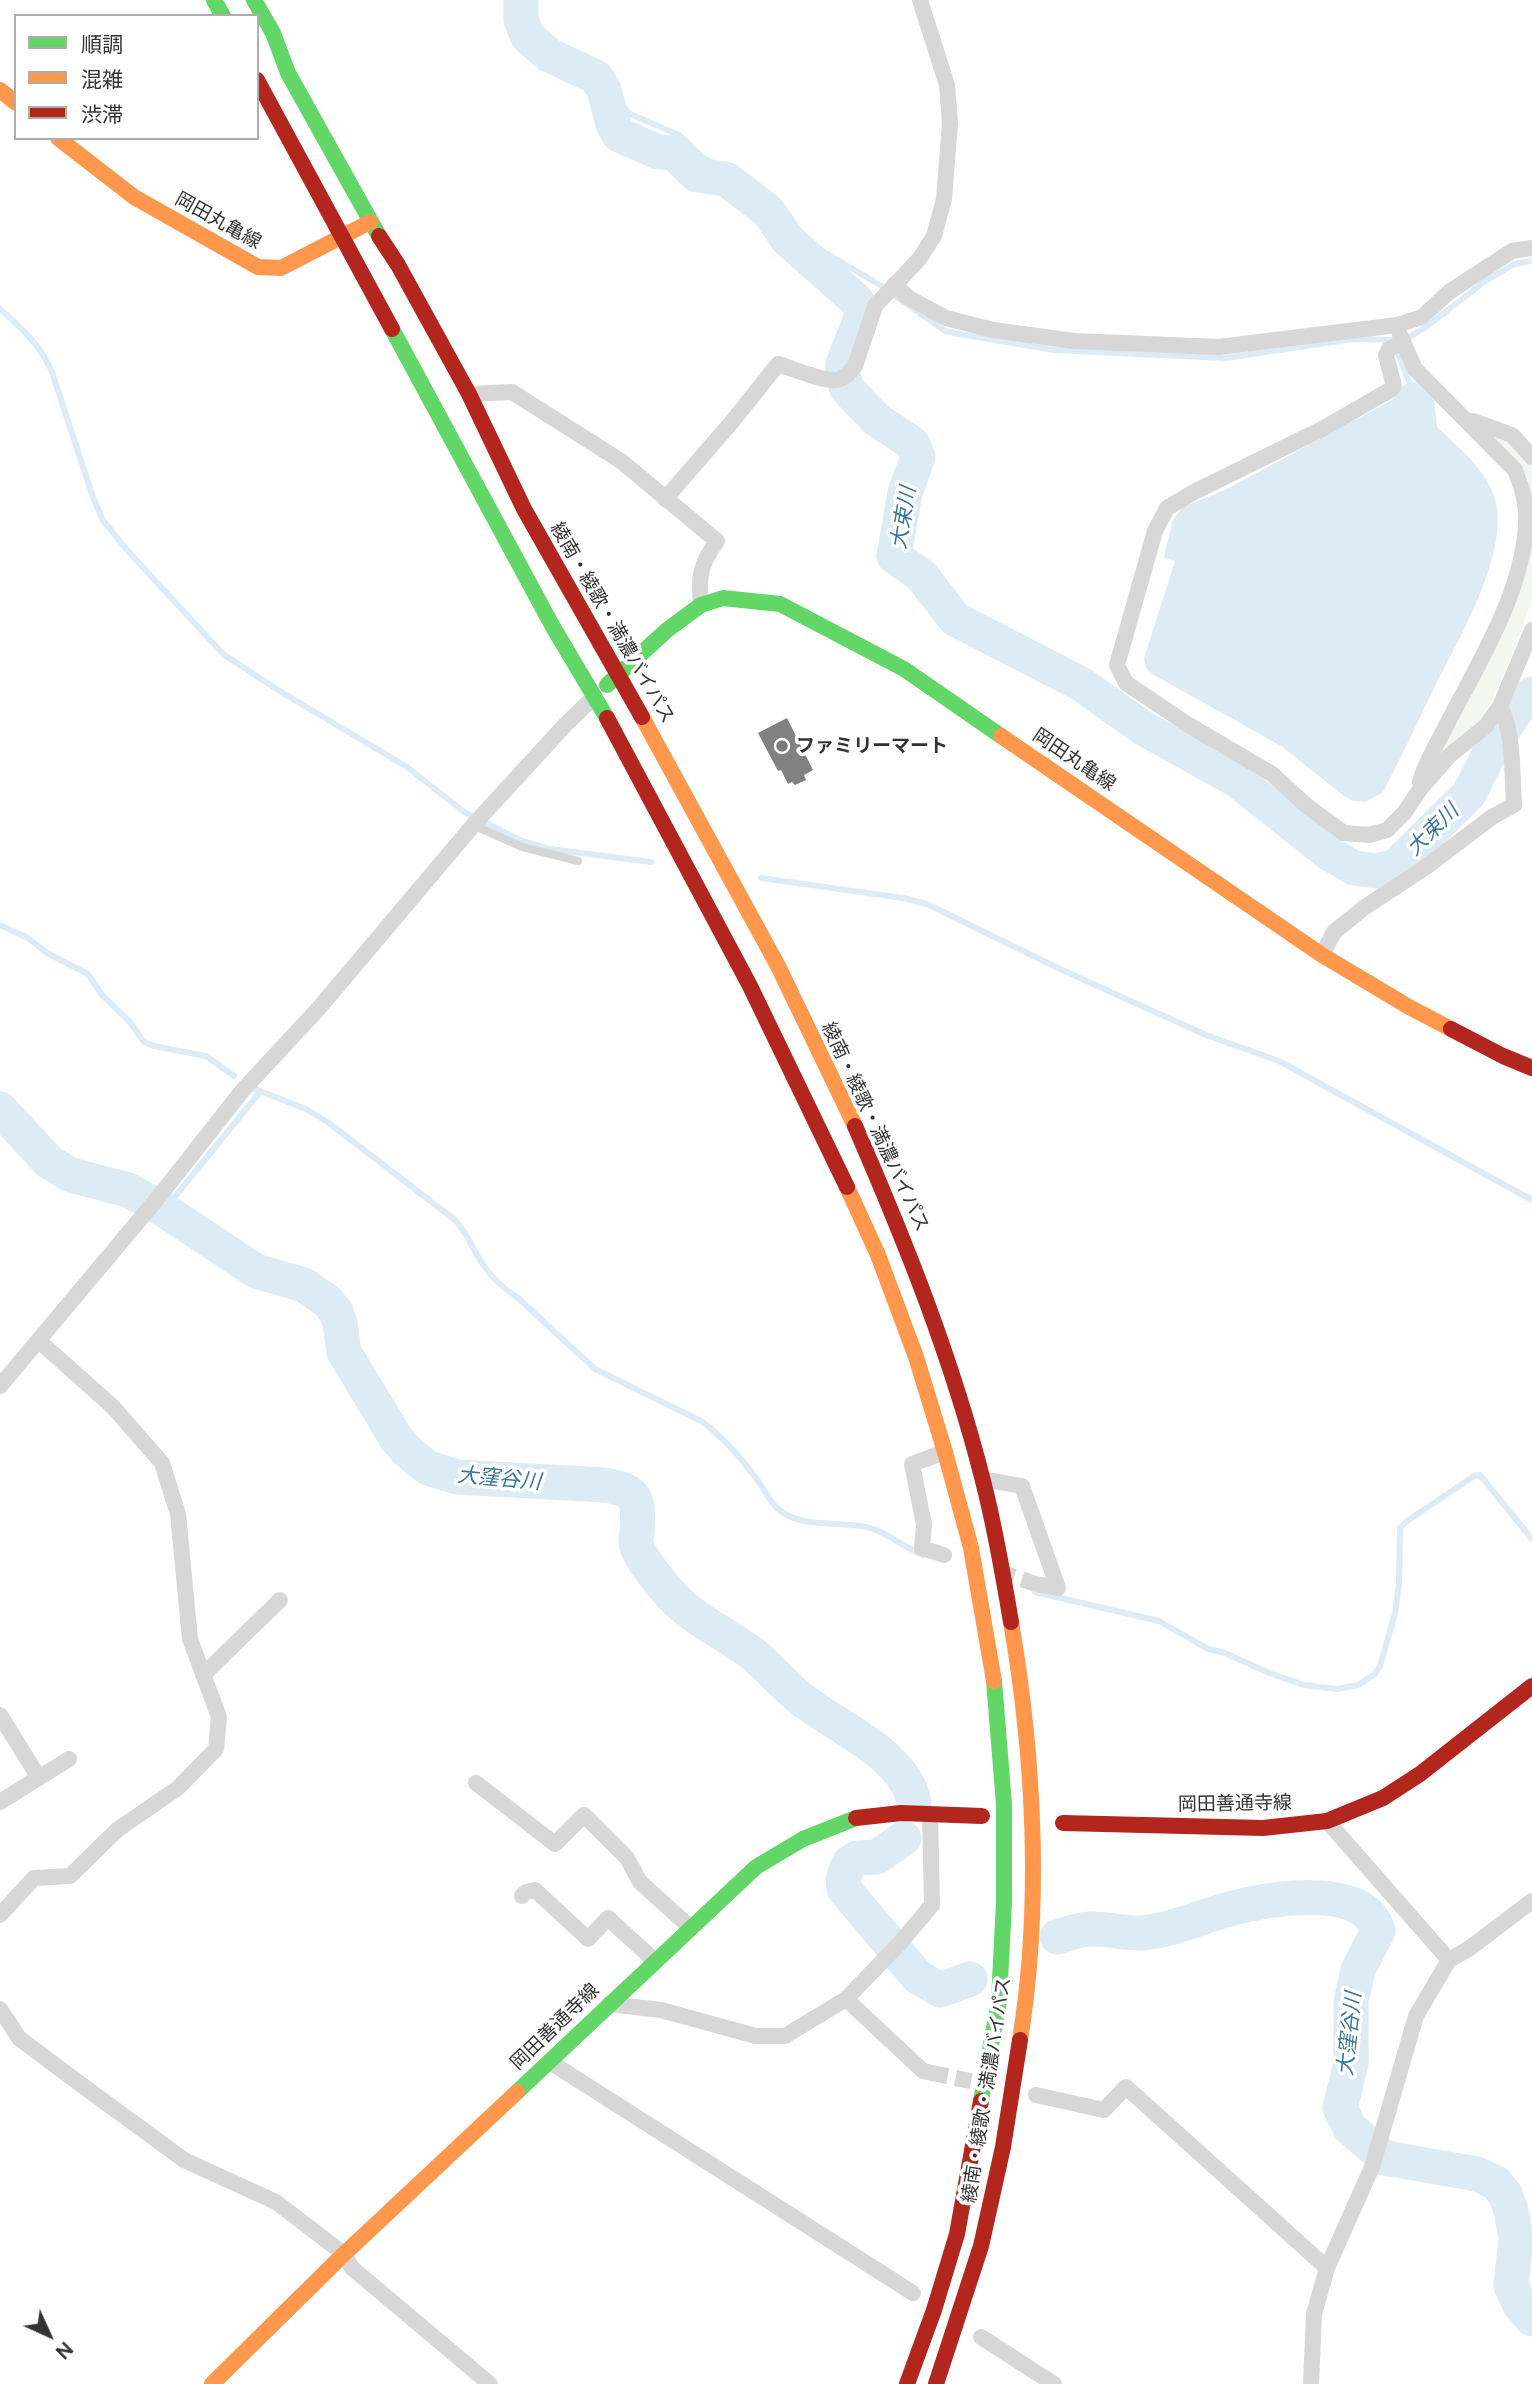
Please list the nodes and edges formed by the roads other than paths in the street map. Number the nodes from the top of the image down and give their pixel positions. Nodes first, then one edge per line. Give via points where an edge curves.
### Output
1 (254, 0) edge
2 (920, 0) edge
3 (259, 84) edge
4 (0, 90) edge
5 (14, 101) edge
6 (61, 140) edge
7 (370, 222) junction
8 (341, 237) junction
9 (1532, 248) edge
10 (890, 289) junction
11 (1399, 339) junction
12 (469, 394) junction
13 (1466, 419) junction
14 (1532, 457) edge
15 (665, 499) junction
16 (701, 605) junction
17 (1532, 630) edge
18 (617, 676) junction
19 (594, 697) junction
20 (1502, 710) junction
21 (1422, 788) junction
22 (476, 821) junction
23 (578, 861) dead end
24 (1322, 955) junction
25 (1532, 1068) edge
26 (39, 1341) junction
27 (0, 1386) edge
28 (945, 1452) junction
29 (983, 1479) junction
30 (944, 1555) dead end
31 (1036, 1584) tunnel mouth
32 (280, 1600) dead end
33 (203, 1675) junction
34 (1532, 1686) edge
35 (0, 1715) edge
36 (69, 1759) dead end
37 (39, 1778) junction
38 (476, 1783) dead end
39 (0, 1802) edge
40 (930, 1814) junction
41 (982, 1816) dead end
42 (1327, 1821) junction
43 (1063, 1823) dead end
44 (522, 1896) dead end
45 (1532, 1900) edge
46 (3, 1904) edge
47 (691, 1928) junction
48 (1449, 1960) junction
49 (655, 1961) junction
50 (846, 1999) junction
51 (609, 2004) junction
52 (0, 2009) edge
53 (550, 2062) junction
54 (932, 2073) tunnel mouth
55 (1036, 2095) dead end
56 (344, 2255) junction
57 (1327, 2268) junction
58 (913, 2293) dead end
59 (981, 2337) dead end
60 (212, 2384) edge
61 (490, 2384) edge
62 (907, 2384) edge
63 (936, 2384) edge
64 (1054, 2384) edge
65 (1311, 2384) edge

1 - 7 main road, 綾南・綾歌・満濃バイパス via 288,73
2 - 10 street via 947,85 950,123 944,199 934,236
3 - 8 main road, 綾南・綾歌・満濃バイパス
4 - 5 main road
6 - 8 main road, 岡田丸亀線 via 134,197 258,267 281,268
7 - 8 main road, 岡田丸亀線
7 - 12 main road, 綾南・綾歌・満濃バイパス
8 - 19 main road, 綾南・綾歌・満濃バイパス
9 - 11 street via 1512,251 1449,292
10 - 11 street via 946,318 1074,341 1219,348
10 - 15 street via 875,306 855,366 843,377 828,379 778,364
11 - 13 street via 1415,369
11 - 21 street via 1386,355 1394,386 1390,390 1167,508 1155,531 1117,665 1126,683 1272,774 1344,833 1368,835 1387,830
12 - 15 street via 512,392 621,461
12 - 18 main road, 綾南・綾歌・満濃バイパス via 524,509
13 - 14 street via 1512,435
13 - 21 street via 1515,470 1526,510 1525,534 1511,592 1420,780
15 - 16 street via 717,541 703,560
16 - 18 main road, 岡田丸亀線
16 - 24 main road, 岡田丸亀線 via 723,598 780,604 904,669
17 - 20 street
18 - 19 main road, 岡田丸亀線
18 - 29 main road, 綾南・綾歌・満濃バイパス via 778,966 852,1120 904,1239
19 - 22 street
19 - 28 main road, 綾南・綾歌・満濃バイパス via 750,986 822,1133 878,1255
20 - 21 street via 1450,755
20 - 24 street via 1514,806 1365,906 1334,932
22 - 23 lane via 522,847
22 - 26 street via 319,1008 242,1091
24 - 25 main road, 岡田丸亀線 via 1409,1007
26 - 27 street
26 - 33 street via 113,1407 162,1463 178,1514 190,1639
28 - 30 street via 912,1464 924,1525 922,1548
28 - 62 main road, 綾南・綾歌・満濃バイパス via 971,1548 995,1688 1004,1804 1003,1917 999,2000 957,2234
29 - 31 street via 1022,1486 1058,1588
29 - 63 main road, 綾南・綾歌・満濃バイパス via 1022,1687 1032,1904 1026,2002 1003,2147 981,2245
32 - 33 street
33 - 46 street via 219,1717 216,1749 178,1788 117,1830 70,1876 34,1878
34 - 42 main road, 岡田善通寺線 via 1420,1774 1383,1798
35 - 37 street
36 - 37 street
37 - 39 street
38 - 47 street via 555,1844 584,1815 626,1858 640,1882
40 - 41 main road, 岡田善通寺線
40 - 47 main road, 岡田善通寺線 via 889,1812 822,1830 791,1844 757,1867
40 - 50 street via 932,1905
42 - 43 main road, 岡田善通寺線 via 1263,1828
42 - 48 street
44 - 49 street via 535,1890 588,1939 608,1918
45 - 48 street
47 - 49 main road, 岡田善通寺線
48 - 57 street via 1416,2016 1371,2166
49 - 51 main road, 岡田善通寺線
50 - 51 street via 785,2036 756,2036 661,2010
50 - 54 street via 923,2071
51 - 53 main road, 岡田善通寺線
52 - 56 street via 19,2038 184,2160 276,2202
53 - 56 main road, 岡田善通寺線
53 - 58 street
55 - 57 street via 1104,2110 1126,2087
56 - 60 main road, 岡田善通寺線
56 - 61 street via 352,2268
57 - 65 street via 1314,2314
59 - 64 street

